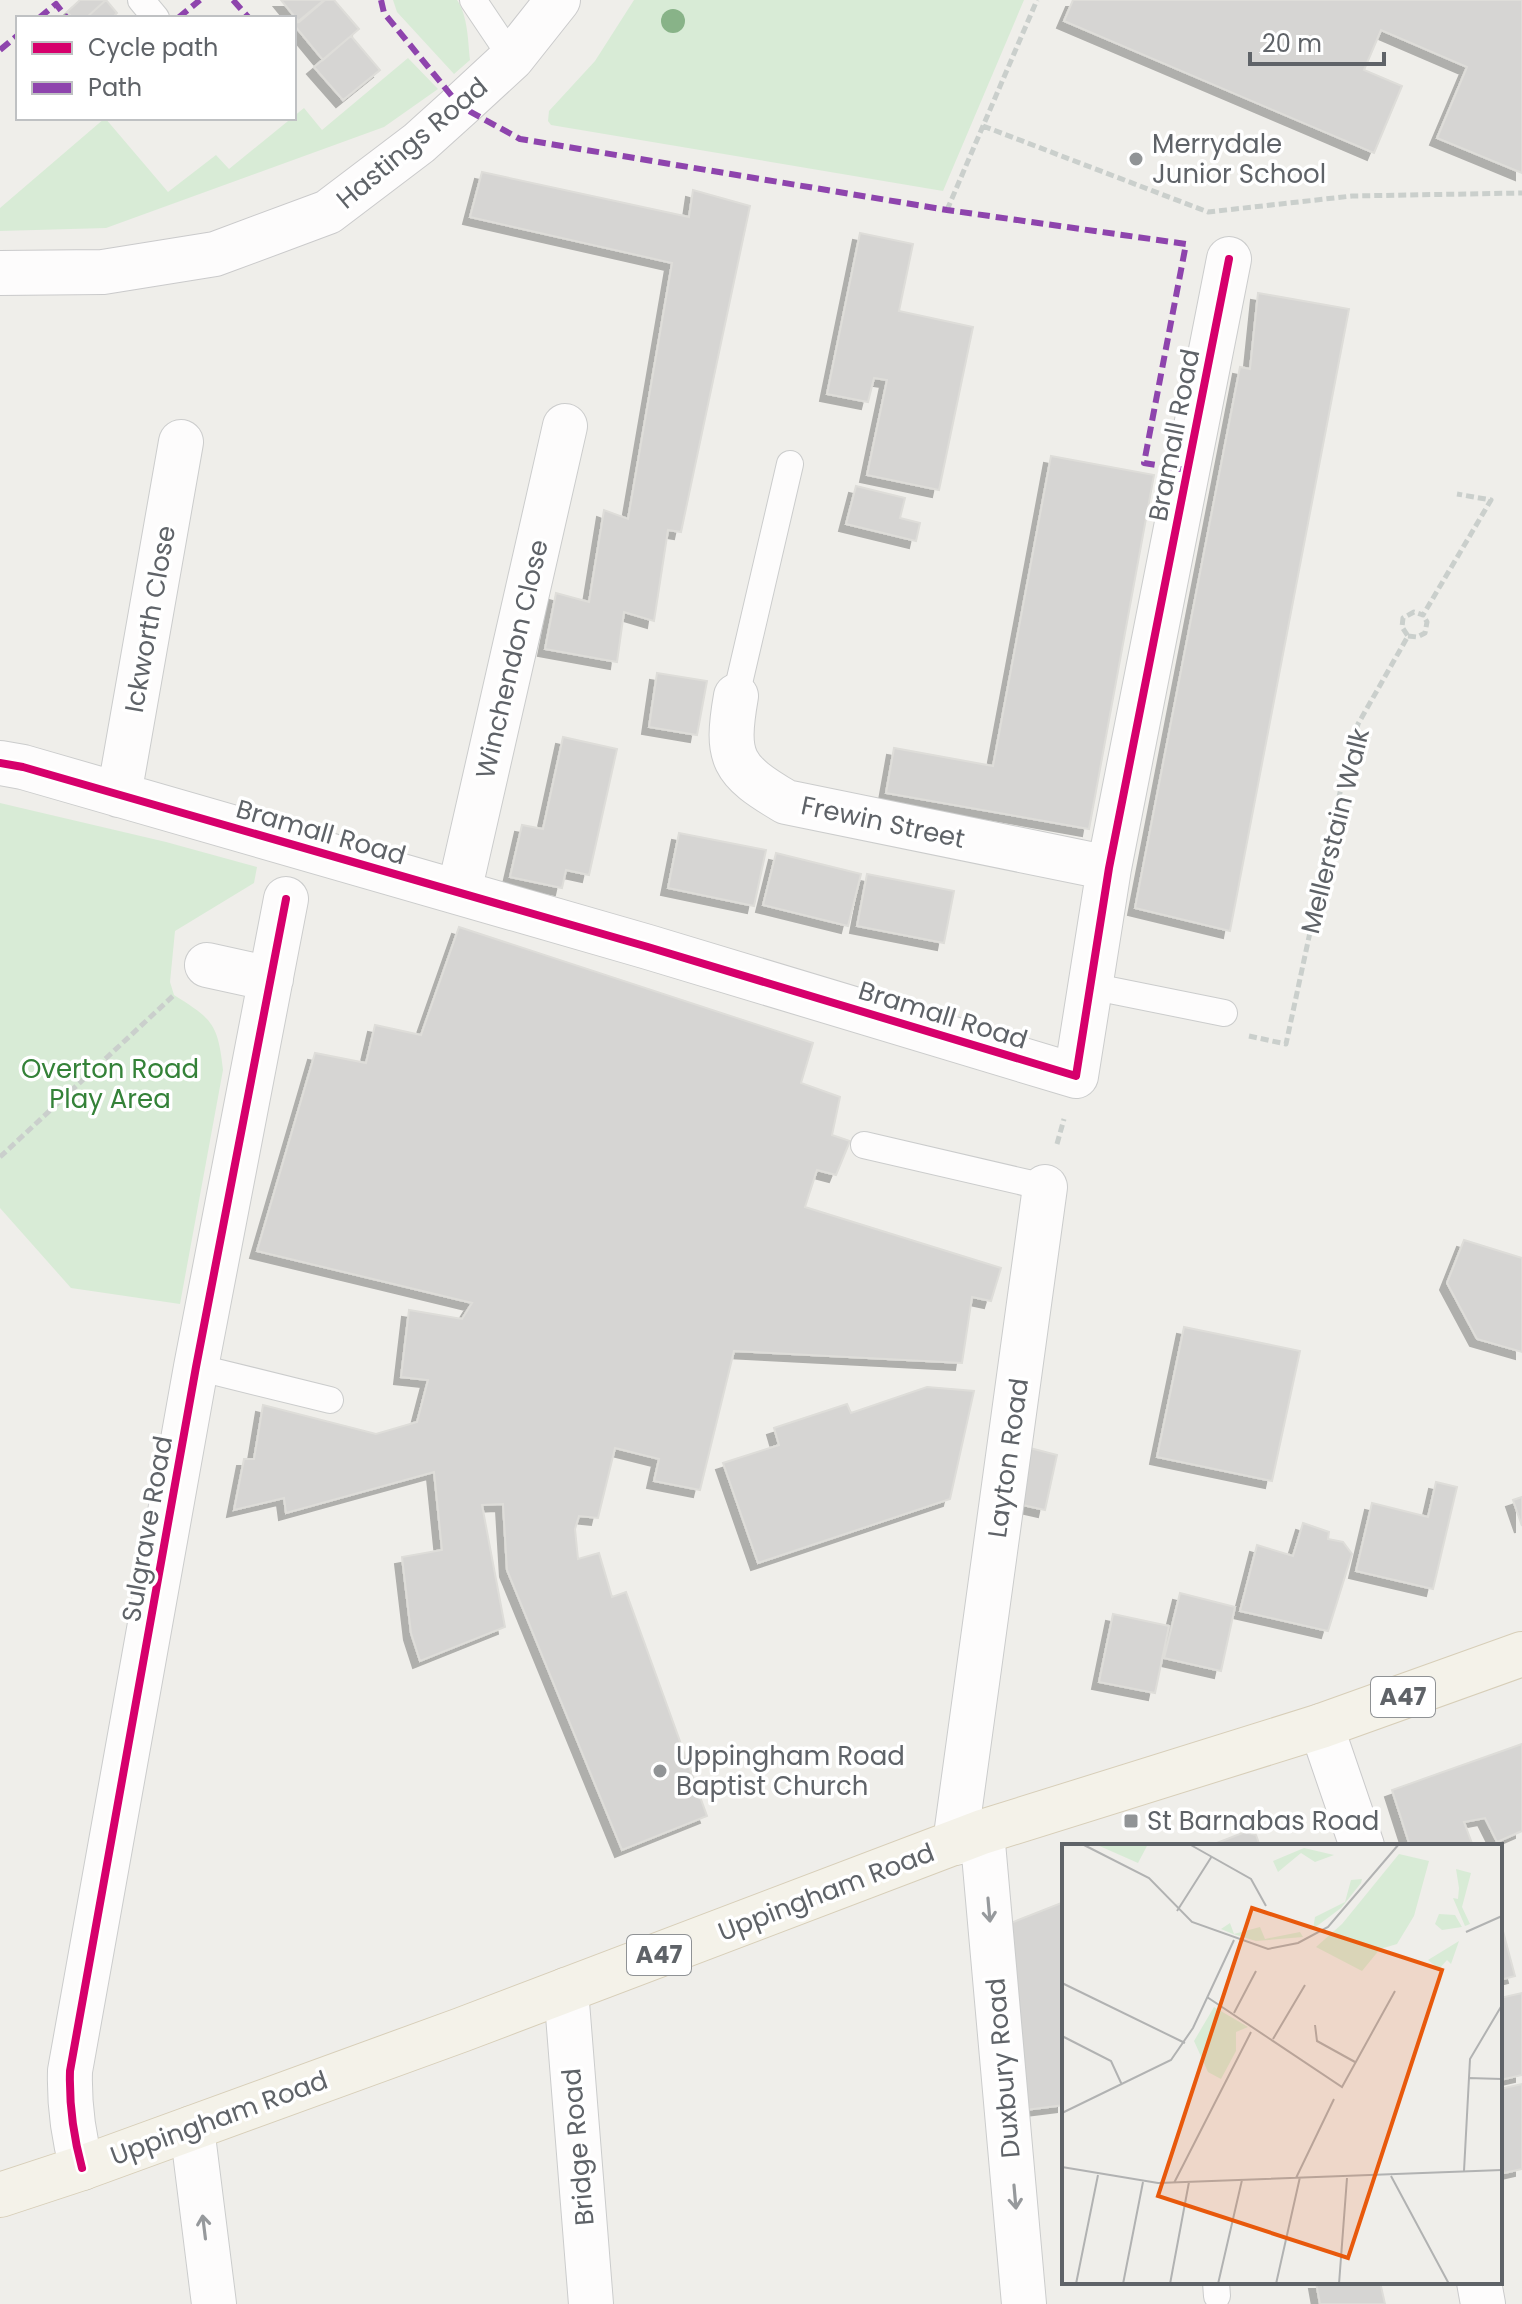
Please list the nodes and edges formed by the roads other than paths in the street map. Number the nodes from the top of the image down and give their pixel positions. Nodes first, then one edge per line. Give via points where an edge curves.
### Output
1 (141, 0) edge
2 (473, 0) edge
3 (558, 0) edge
4 (154, 16) edge
5 (512, 58) junction
6 (1229, 259) dead end
7 (0, 273) edge
8 (565, 426) dead end
9 (181, 442) dead end
10 (790, 464) dead end
11 (736, 696) joint
12 (0, 763) edge
13 (119, 795) junction
14 (1109, 868) junction
15 (459, 892) junction
16 (286, 899) dead end
17 (207, 965) road end
18 (271, 979) junction
19 (1090, 986) junction
20 (1224, 1013) dead end
21 (864, 1145) dead end
22 (1045, 1187) joint
23 (196, 1367) junction
24 (330, 1400) dead end
25 (1522, 1654) edge
26 (1321, 1726) junction
27 (969, 1837) junction
28 (1361, 1844) edge
29 (566, 1990) junction
30 (192, 2128) junction
31 (82, 2168) junction
32 (0, 2195) edge
33 (1479, 2284) edge
34 (214, 2304) edge
35 (591, 2304) edge
36 (1024, 2304) edge
37 (1483, 2304) edge

1 - 4 lane
2 - 5 lane
3 - 5 street, Hastings Road
5 - 7 street, Hastings Road via 419,143 328,212 215,254 103,272
6 - 14 street, Bramall Road
8 - 15 street, Winchendon Close
9 - 13 street, Ickworth Close
10 - 11 lane
11 - 14 street, Frewin Street via 729,734 736,762 754,783 786,802
12 - 13 street, Bramall Road
13 - 15 street, Bramall Road
14 - 19 street, Bramall Road
15 - 19 street, Bramall Road via 1076,1076
16 - 18 street, Sulgrave Road
17 - 18 street
18 - 23 street, Sulgrave Road
19 - 20 lane
21 - 22 lane
22 - 27 street, Layton Road
23 - 24 lane
23 - 31 street, Sulgrave Road via 70,2071 71,2123
25 - 26 main road, Uppingham Road / A47
26 - 27 main road, Uppingham Road / A47
26 - 28 street
27 - 29 main road, Uppingham Road / A47
27 -> 36 street, Duxbury Road
29 - 30 main road, Uppingham Road / A47
29 - 35 street, Bridge Road
30 - 31 main road, Uppingham Road / A47
34 -> 30 street
31 - 32 main road, Uppingham Road / A47
33 - 37 street

